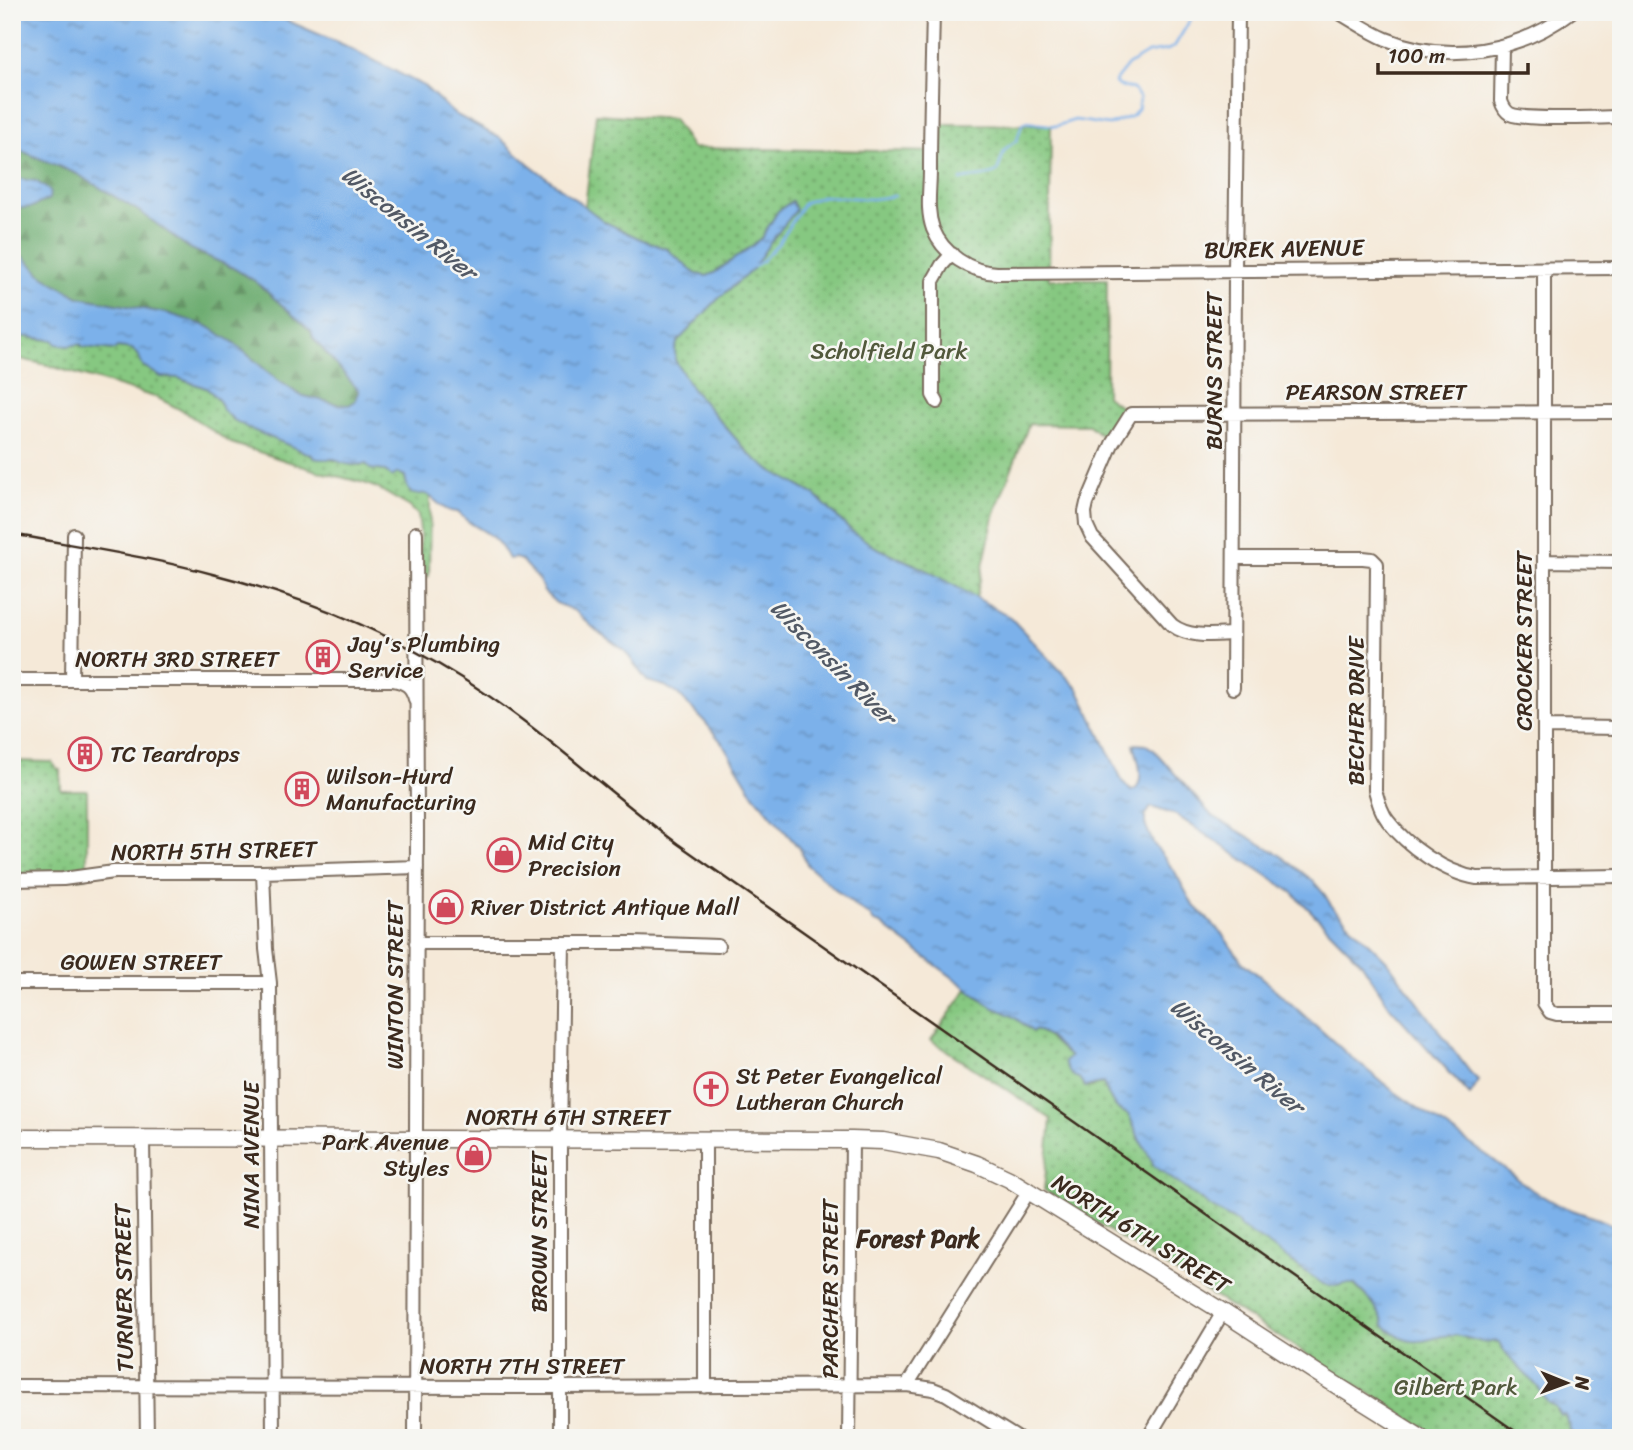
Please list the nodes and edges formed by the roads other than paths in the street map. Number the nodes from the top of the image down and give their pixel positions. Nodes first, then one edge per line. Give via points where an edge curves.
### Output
1 (933, 12) edge
2 (1238, 12) edge
3 (1338, 12) edge
4 (1571, 12) edge
5 (1502, 47) junction
6 (1621, 117) edge
7 (952, 254) junction
8 (1621, 268) edge
9 (1544, 269) junction
10 (1235, 271) junction
11 (937, 402) dead end
12 (1544, 412) junction
13 (1621, 412) edge
14 (1234, 414) junction
15 (415, 533) dead end
16 (74, 535) dead end
17 (1234, 558) junction
18 (1544, 561) junction
19 (1621, 562) edge
20 (1233, 634) junction
21 (72, 679) junction
22 (12, 680) edge
23 (1233, 688) dead end
24 (416, 701) junction
25 (1545, 727) junction
26 (1621, 728) edge
27 (416, 867) junction
28 (263, 872) junction
29 (1544, 876) junction
30 (1621, 876) edge
31 (12, 880) edge
32 (416, 943) junction
33 (562, 943) junction
34 (718, 946) dead end
35 (12, 983) edge
36 (270, 983) junction
37 (1621, 1014) edge
38 (12, 1138) edge
39 (144, 1139) junction
40 (272, 1139) junction
41 (415, 1139) junction
42 (705, 1139) junction
43 (560, 1140) junction
44 (852, 1140) junction
45 (1028, 1191) junction
46 (1223, 1312) junction
47 (146, 1385) junction
48 (907, 1385) junction
49 (12, 1386) edge
50 (273, 1386) junction
51 (850, 1386) junction
52 (415, 1387) junction
53 (561, 1387) junction
54 (705, 1387) junction
55 (1396, 1431) edge
56 (147, 1438) edge
57 (273, 1438) edge
58 (415, 1438) edge
59 (560, 1438) edge
60 (849, 1438) edge
61 (1017, 1438) edge
62 (1148, 1438) edge
63 (1421, 1438) edge

1 - 7 street via 928,210 938,239
2 - 10 street, BURNS STREET
3 - 5 street via 1381,37 1414,48 1461,52
4 - 5 street via 1537,34
5 - 6 street via 1501,101 1510,113
7 - 10 street, BUREK AVENUE via 970,267 989,272
7 - 11 street via 933,281 933,395
8 - 9 street, BUREK AVENUE
9 - 10 street, BUREK AVENUE
9 - 12 street, CROCKER STREET
10 - 14 street, BURNS STREET
12 - 13 street, PEARSON STREET
12 - 14 street, PEARSON STREET
12 - 18 street, CROCKER STREET
14 - 17 street, BURNS STREET
14 - 20 street, PEARSON STREET via 1131,414 1112,444 1085,512 1092,537 1172,625 1196,634
15 - 24 street, WINTON STREET
16 - 21 street
17 - 20 street, BURNS STREET
17 - 29 street, BECHER DRIVE via 1349,558 1372,559 1377,564 1375,790 1387,820 1407,841 1465,876
18 - 19 street
18 - 25 street, CROCKER STREET
20 - 23 street, BURNS STREET
21 - 22 street, NORTH 3RD STREET
21 - 24 street, NORTH 3RD STREET via 393,680 407,685
24 - 27 street, WINTON STREET
25 - 26 street
25 - 29 street, CROCKER STREET
27 - 28 street, NORTH 5TH STREET
27 - 32 street, WINTON STREET
28 - 31 street, NORTH 5TH STREET via 114,872
28 - 36 street, NINA AVENUE
29 - 30 street, BECHER DRIVE
29 - 37 street, CROCKER STREET via 1544,1003 1558,1014
32 - 33 street
32 - 41 street, WINTON STREET
33 - 34 street
33 - 43 street, BROWN STREET
35 - 36 street, GOWEN STREET
36 - 40 street, NINA AVENUE
38 - 39 main road, NORTH 6TH STREET
39 - 40 main road, NORTH 6TH STREET
39 - 47 street, TURNER STREET
40 - 41 main road, NORTH 6TH STREET
40 - 50 street, NINA AVENUE
41 - 43 main road, NORTH 6TH STREET
41 - 52 street, WINTON STREET
42 - 43 main road, NORTH 6TH STREET
42 - 44 main road, NORTH 6TH STREET
42 - 54 street
43 - 53 street, BROWN STREET
44 - 45 main road, NORTH 6TH STREET via 939,1151 989,1169
44 - 51 street, PARCHER STREET
45 - 46 main road, NORTH 6TH STREET
45 - 48 street
46 - 55 main road, NORTH 6TH STREET
46 - 62 street
47 - 49 street, NORTH 7TH STREET
47 - 50 street, NORTH 7TH STREET
47 - 56 street, TURNER STREET
48 - 51 street, NORTH 7TH STREET
48 - 61 street, NORTH 7TH STREET via 946,1394
50 - 52 street, NORTH 7TH STREET
50 - 57 street, NINA AVENUE
51 - 54 street, NORTH 7TH STREET
51 - 60 street, PARCHER STREET
52 - 53 street, NORTH 7TH STREET
52 - 58 street, WINTON STREET
53 - 54 street, NORTH 7TH STREET
53 - 59 street, BROWN STREET
55 - 63 main road, NORTH 6TH STREET

